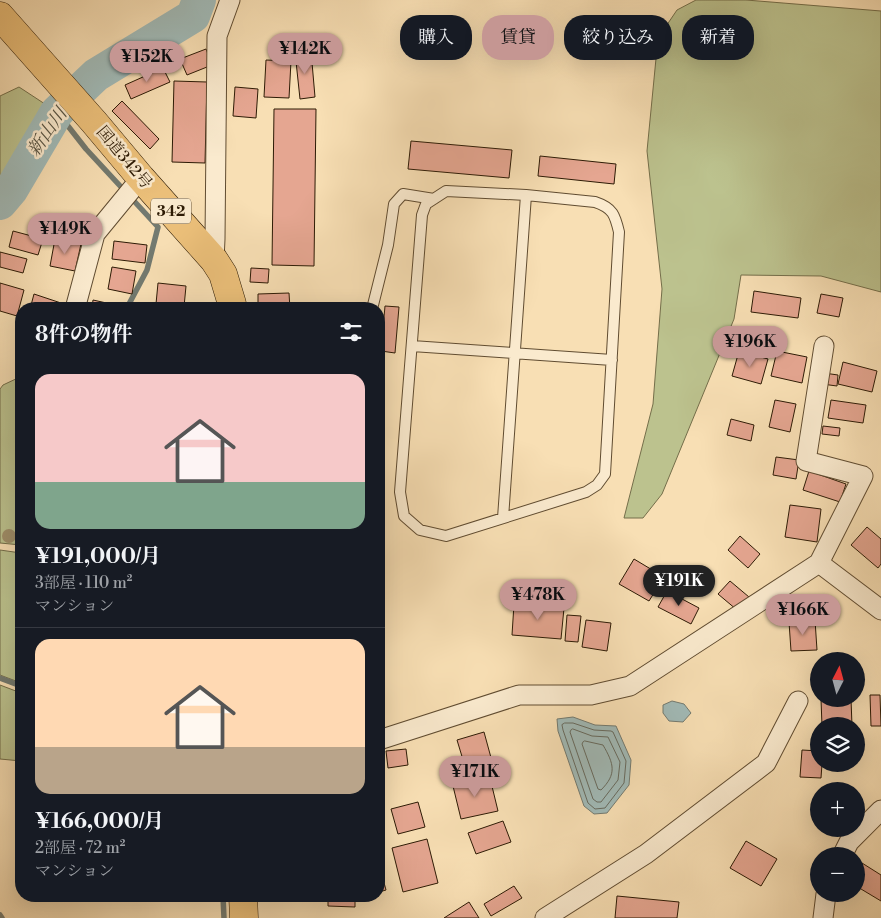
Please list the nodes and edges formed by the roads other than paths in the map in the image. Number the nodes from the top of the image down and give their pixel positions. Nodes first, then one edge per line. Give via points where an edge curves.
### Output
1 (230, 0) edge
2 (0, 16) edge
3 (141, 178) junction
4 (526, 195) junction
5 (434, 199) junction
6 (214, 260) junction
7 (77, 302) edge
8 (231, 302) edge
9 (374, 302) edge
10 (412, 346) junction
11 (824, 346) dead end
12 (514, 353) junction
13 (612, 360) junction
14 (503, 518) junction
15 (819, 563) junction
16 (881, 610) edge
17 (798, 701) dead end
18 (385, 738) edge
19 (881, 810) edge
20 (846, 847) edge
21 (243, 902) edge
22 (825, 902) edge
23 (244, 918) edge
24 (545, 918) edge
25 (823, 918) edge

1 - 6 street via 217,36
2 - 3 highway, 国道342号 / 342
3 - 6 highway, 国道342号 / 342
3 - 7 street via 95,234
4 - 5 lane via 446,191
4 - 12 lane
4 - 13 lane via 596,202 606,206 615,216 618,232
5 - 9 lane via 403,194 394,204
5 - 10 lane via 426,204 422,215
6 - 8 highway, 国道342号 / 342 via 223,274
10 - 12 lane
10 - 14 lane via 400,492 404,516 420,530 446,536
11 - 15 street via 806,461 863,476
12 - 13 lane
12 - 14 lane
13 - 14 lane via 605,474 598,485 586,492
15 - 16 street
15 - 18 street via 630,686 592,695 519,695
17 - 24 street via 766,762 646,854
19 - 20 street
21 - 23 highway
22 - 25 street

